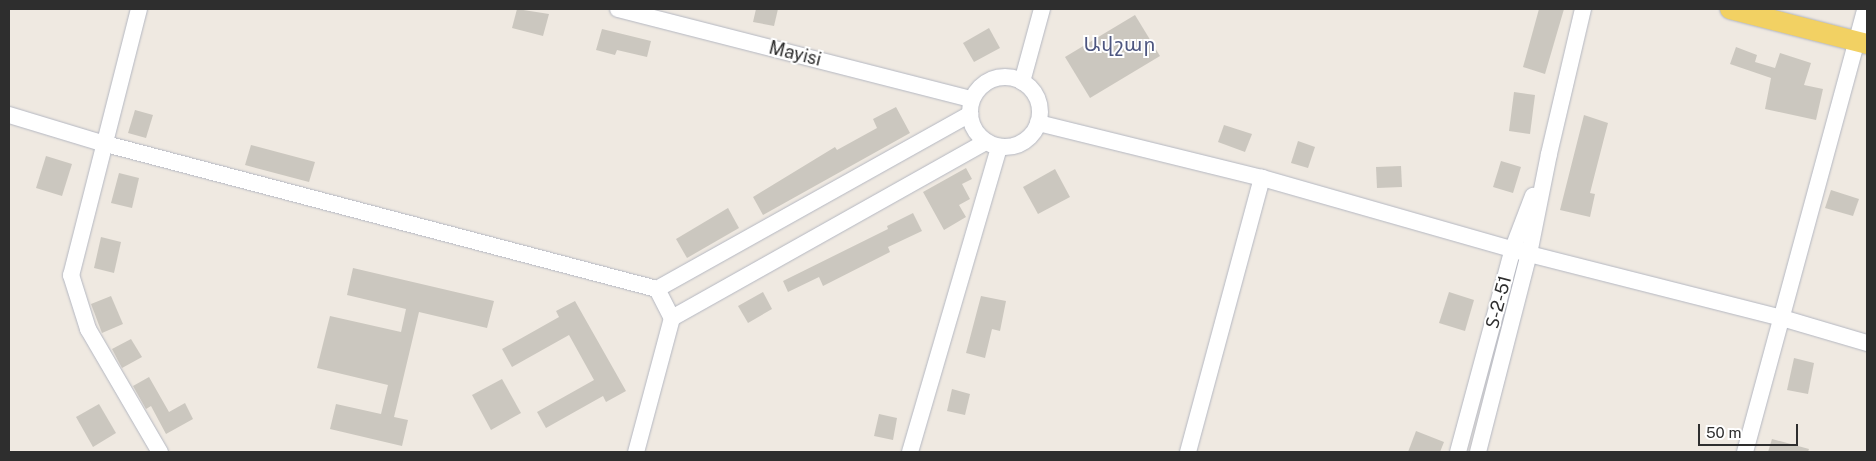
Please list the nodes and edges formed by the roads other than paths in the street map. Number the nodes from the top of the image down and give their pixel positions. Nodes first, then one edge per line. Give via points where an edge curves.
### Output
1 (139, 9) edge
2 (618, 9) edge
3 (1042, 9) edge
4 (1583, 9) edge
5 (1730, 9) edge
6 (1865, 9) edge
7 (1861, 42) edge
8 (1022, 82) junction
9 (971, 107) junction
10 (9, 115) edge
11 (1038, 123) junction
12 (102, 143) junction
13 (992, 144) junction
14 (1549, 154) junction
15 (1262, 178) junction
16 (1513, 248) junction
17 (1530, 254) junction
18 (657, 289) junction
19 (672, 318) junction
20 (1782, 318) junction
21 (1867, 343) edge
22 (160, 452) edge
23 (636, 452) edge
24 (910, 452) edge
25 (1188, 452) edge
26 (1458, 452) edge
27 (1478, 452) edge
28 (1746, 452) edge

1 - 12 street
2 - 9 street, Mayisi
3 - 8 street
4 - 14 street, Տ-2-51 / Տ-2-51
5 - 7 main road
6 - 7 street
7 - 20 street
8 - 9 street via 999,78 979,89
8 - 11 street via 1037,99
9 - 13 street via 972,125
9 - 18 street
10 - 12 street
11 - 13 street via 1034,132 1019,144
11 - 15 street
12 - 18 street
12 - 22 street via 70,275 88,329
13 - 19 street
13 - 24 street
14 - 16 street, Տ-2-51 / Տ-2-51
14 - 17 street, Տ-2-51 / Տ-2-51
15 - 16 street
15 - 25 street
16 - 17 street
16 - 26 street, Տ-2-51 / Տ-2-51
17 - 20 street
17 - 27 street, Տ-2-51 / Տ-2-51
18 - 19 street
19 - 23 street
20 - 21 street
20 - 28 street

